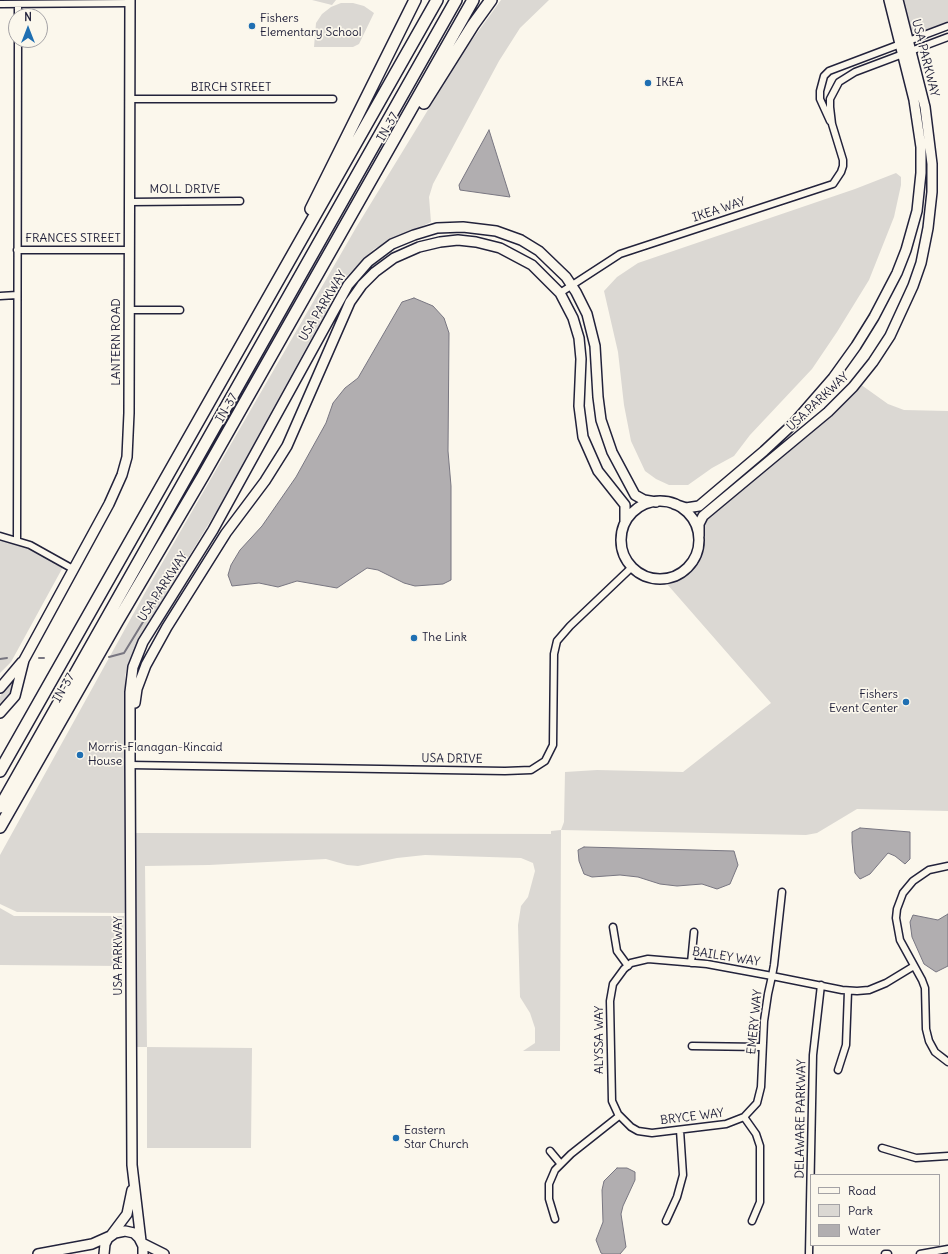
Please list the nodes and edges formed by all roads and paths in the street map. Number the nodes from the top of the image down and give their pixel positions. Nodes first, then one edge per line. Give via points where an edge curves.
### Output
1 (415, 0) edge
2 (429, 0) edge
3 (437, 0) edge
4 (456, 0) edge
5 (473, 0) edge
6 (491, 0) edge
7 (889, 0) edge
8 (898, 0) edge
9 (130, 2) edge
10 (0, 4) edge
11 (18, 4) junction
12 (18, 8) edge
13 (948, 26) edge
14 (948, 37) edge
15 (908, 41) junction
16 (899, 44) junction
17 (18, 48) edge
18 (911, 51) junction
19 (408, 52) junction
20 (902, 54) junction
21 (129, 99) junction
22 (333, 99) dead end
23 (832, 124) junction
24 (396, 138) junction
25 (240, 201) dead end
26 (130, 202) junction
27 (17, 250) junction
28 (130, 250) junction
29 (572, 285) junction
30 (560, 293) junction
31 (17, 295) junction
32 (0, 296) edge
33 (129, 310) junction
34 (180, 310) dead end
35 (262, 310) junction
36 (656, 502) junction
37 (674, 504) junction
38 (625, 522) junction
39 (0, 536) edge
40 (699, 536) junction
41 (17, 540) junction
42 (632, 568) junction
43 (73, 569) junction
44 (24, 660) junction
45 (0, 688) edge
46 (0, 713) edge
47 (130, 726) junction
48 (130, 765) junction
49 (0, 772) edge
50 (0, 808) edge
51 (0, 827) edge
52 (948, 866) edge
53 (782, 892) dead end
54 (613, 927) dead end
55 (694, 932) dead end
56 (691, 963) junction
57 (628, 966) junction
58 (914, 966) junction
59 (772, 976) junction
60 (821, 985) junction
61 (848, 991) junction
62 (692, 1046) dead end
63 (762, 1047) junction
64 (948, 1062) edge
65 (838, 1070) dead end
66 (620, 1116) junction
67 (744, 1117) junction
68 (680, 1130) junction
69 (882, 1148) dead end
70 (550, 1152) dead end
71 (948, 1156) edge
72 (560, 1163) junction
73 (811, 1174) edge
74 (133, 1187) junction
75 (810, 1204) edge
76 (555, 1219) dead end
77 (666, 1220) dead end
78 (752, 1221) dead end
79 (111, 1235) junction
80 (142, 1242) junction
81 (948, 1249) edge
82 (38, 1254) edge
83 (104, 1254) edge
84 (143, 1254) edge
85 (164, 1254) edge
86 (809, 1254) edge
87 (920, 1254) edge

1 - 35 highway
2 - 19 highway via 415,27
3 - 19 highway
4 - 50 highway
5 - 24 highway, IN-37
6 - 24 highway via 412,122
7 - 16 street, USA PARKWAY
8 - 15 street, USA PARKWAY
9 - 11 street
9 - 21 street, LANTERN ROAD
10 - 11 street
11 - 12 street
13 - 15 street, IKEA WAY
14 - 18 street, IKEA WAY
15 - 16 street, IKEA WAY
15 - 18 street, USA PARKWAY
16 - 20 street, USA PARKWAY
16 - 23 street, IKEA WAY via 835,68 824,76 820,99
17 - 27 street
18 - 20 street, IKEA WAY
18 - 40 street, USA PARKWAY via 928,129 932,183 926,240 907,303 882,349 848,393 703,516 699,524
19 - 35 highway
20 - 23 street, IKEA WAY via 855,72 839,82 830,99
20 - 37 street, USA PARKWAY via 918,117 921,173 913,228 888,292 847,358 817,398 793,424 699,506 686,508
21 - 22 street, BIRCH STREET
21 - 26 street, LANTERN ROAD
23 - 29 street, IKEA WAY via 843,160 841,172 833,184 620,254
24 - 51 highway, IN-37
25 - 26 street, MOLL DRIVE
26 - 28 street, LANTERN ROAD
27 - 28 street, FRANCES STREET
27 - 31 street
28 - 33 street, LANTERN ROAD
29 - 30 street, IKEA WAY
29 - 36 street, USA PARKWAY via 585,309 593,334 598,404 607,440 632,490 640,498
29 - 47 street, USA PARKWAY via 554,263 539,251 496,231 473,227 443,228 414,235 392,244 362,268 339,299 213,530 140,648 132,675
30 - 38 street, USA PARKWAY via 573,318 579,338 579,406 586,445 598,471 625,505
30 - 47 street, USA PARKWAY via 545,276 524,260 500,248 470,241 440,242 419,247 394,258 369,278 348,307 280,459 215,549 150,656 137,689
31 - 32 street
31 - 41 street
33 - 34 street
33 - 43 street, LANTERN ROAD via 127,457 117,486
35 - 49 highway
36 - 37 street, USA PARKWAY
36 - 38 street, USA PARKWAY via 638,508
37 - 40 street via 692,519
38 - 42 street, USA PARKWAY via 621,533 621,546 626,561
39 - 41 street
40 - 42 street, USA PARKWAY via 696,556 677,576 664,579 650,578
41 - 43 street
42 - 48 street, USA DRIVE via 557,641 554,654 553,745 545,761 530,770
43 - 44 street, LANTERN ROAD
44 - 45 street, LANTERN ROAD
44 - 46 street, LANTERN ROAD via 17,692
47 - 48 street, USA PARKWAY
48 - 74 street, USA PARKWAY
52 - 58 street via 929,870 917,878 903,893 897,910 897,933
53 - 59 street, EMERY WAY
54 - 57 street via 617,951
55 - 56 street
56 - 57 street, BAILEY WAY via 648,959
56 - 59 street, BAILEY WAY
57 - 66 street, ALYSSA WAY via 613,984 610,997 612,1101
58 - 61 street, BAILEY WAY via 869,990
58 - 64 street via 925,988 926,1029 929,1041 935,1052
59 - 60 street, BAILEY WAY
59 - 63 street, EMERY WAY via 764,1015
60 - 61 street, BAILEY WAY
60 - 73 street, DELAWARE PARKWAY via 813,1055
61 - 65 street via 846,1045
62 - 63 street
63 - 67 street, EMERY WAY via 760,1096
66 - 68 street, BRYCE WAY via 631,1127 645,1132
66 - 72 street
67 - 68 street, BRYCE WAY via 726,1124
67 - 78 street via 756,1134 760,1146 760,1202
68 - 77 street via 684,1166 682,1179
69 - 71 street via 916,1158
70 - 72 street
72 - 76 street via 549,1184 549,1199
74 - 79 street, USA PARKWAY via 127,1214
74 - 80 street, USA PARKWAY
75 - 86 street, DELAWARE PARKWAY
79 - 80 street via 118,1231 128,1231 137,1235
79 - 82 street via 92,1244
79 - 83 street via 105,1244
80 - 84 street, USA PARKWAY
80 - 85 street
81 - 87 street

